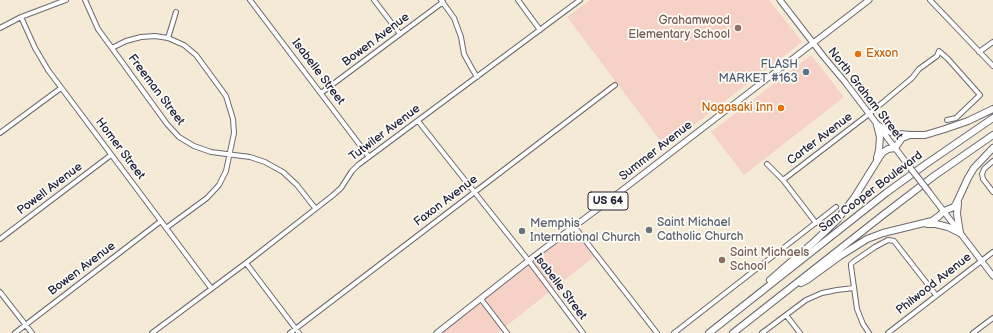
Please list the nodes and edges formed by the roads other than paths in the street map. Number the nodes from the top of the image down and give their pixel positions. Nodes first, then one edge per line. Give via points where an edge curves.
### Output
1 (66, 0) edge
2 (85, 0) edge
3 (250, 0) edge
4 (374, 0) edge
5 (518, 0) edge
6 (580, 0) edge
7 (780, 0) edge
8 (869, 0) edge
9 (930, 0) edge
10 (442, 1) edge
11 (176, 12) dead end
12 (21, 17) junction
13 (0, 28) edge
14 (540, 30) junction
15 (400, 34) junction
16 (168, 38) junction
17 (993, 42) edge
18 (813, 43) junction
19 (112, 48) junction
20 (979, 52) junction
21 (993, 66) edge
22 (477, 77) junction
23 (615, 85) dead end
24 (61, 88) junction
25 (321, 93) junction
26 (993, 109) edge
27 (869, 114) junction
28 (993, 118) edge
29 (947, 120) dead end
30 (418, 121) junction
31 (877, 125) junction
32 (0, 134) edge
33 (910, 135) junction
34 (993, 135) edge
35 (895, 148) junction
36 (993, 148) edge
37 (111, 155) junction
38 (230, 155) junction
39 (369, 157) junction
40 (993, 161) edge
41 (876, 163) junction
42 (768, 164) dead end
43 (783, 180) junction
44 (474, 192) junction
45 (993, 192) edge
46 (959, 197) junction
47 (836, 207) dead end
48 (315, 208) junction
49 (944, 212) junction
50 (160, 221) junction
51 (816, 224) junction
52 (922, 224) junction
53 (574, 226) junction
54 (166, 228) junction
55 (960, 233) junction
56 (0, 239) edge
57 (993, 252) edge
58 (529, 261) junction
59 (981, 261) junction
60 (246, 263) junction
61 (993, 276) edge
62 (211, 288) junction
63 (854, 288) junction
64 (789, 289) junction
65 (0, 292) edge
66 (936, 295) junction
67 (481, 299) junction
68 (786, 315) junction
69 (993, 318) edge
70 (25, 325) junction
71 (296, 328) junction
72 (15, 333) edge
73 (32, 333) edge
74 (152, 333) edge
75 (290, 333) edge
76 (299, 333) edge
77 (437, 333) edge
78 (507, 333) edge
79 (582, 333) edge
80 (657, 333) edge
81 (674, 333) edge
82 (708, 333) edge
83 (733, 333) edge
84 (762, 333) edge
85 (800, 333) edge
86 (869, 333) edge
87 (888, 333) edge
88 (973, 333) edge

1 - 12 street
2 - 19 street, Freeman Street via 98,29
3 - 25 street, Isabelle Street
4 - 15 street
5 - 14 street
6 - 14 street, Tutwiler Avenue
7 - 18 main road, North Graham Street
8 - 18 main road, Summer Avenue / US 64
9 - 20 street
10 - 15 street, Bowen Avenue
10 - 22 street via 454,18 464,54
11 - 16 street
12 - 13 street
12 - 24 street, Homer Street via 40,57
14 - 22 street, Tutwiler Avenue
15 - 25 street, Bowen Avenue
16 - 19 street via 141,38 126,41
16 - 38 street via 184,45 196,55 226,96 234,133
17 - 20 street
18 - 27 main road, North Graham Street
18 - 53 main road, Summer Avenue / US 64
19 - 38 street, Freeman Street via 179,137 211,152
20 - 21 street
22 - 30 street, Tutwiler Avenue
23 - 44 street, Faxon Avenue
24 - 32 street
24 - 37 street, Homer Street
25 - 39 street, Isabelle Street
26 - 33 highway via 945,129 925,135
27 - 29 street, Carter Avenue via 937,56 939,51 980,95 956,118
27 - 31 main road, North Graham Street
27 - 43 street, Carter Avenue
28 - 82 highway, Sam Cooper Boulevard via 886,193
30 - 39 street, Tutwiler Avenue
30 - 44 street, Isabelle Street
31 - 33 highway via 888,131
31 - 35 main road, North Graham Street
31 - 41 highway via 880,137
33 - 35 highway via 902,138
34 - 64 highway, Sam Cooper Boulevard via 934,176
35 - 41 highway via 882,153
35 - 49 main road, North Graham Street, bridge
36 - 46 highway via 971,173
37 - 50 street, Homer Street
37 - 56 street, Powell Avenue
38 - 48 street, Freeman Street via 250,157 283,172
38 - 54 street via 219,185 207,198
39 - 48 street, Tutwiler Avenue via 352,171 337,191
40 - 45 street via 982,174
41 - 82 highway via 837,220
42 - 43 street
43 - 51 street
44 - 58 street, Isabelle Street
44 - 71 street, Faxon Avenue
46 - 49 highway via 956,204
46 - 55 highway via 957,208
47 - 51 street
48 - 60 street, Tutwiler Avenue
49 - 52 highway via 932,221
49 - 55 main road, North Graham Street
50 - 54 street, Homer Street
50 - 70 street, Bowen Avenue
51 - 81 street
52 - 55 highway via 936,224
52 - 64 highway via 867,239 807,280
53 - 58 main road, Summer Avenue / US 64
53 - 80 street
54 - 62 street, Homer Street
55 - 59 main road, North Graham Street
57 - 59 street, Philwood Avenue
58 - 67 main road, Summer Avenue / US 64
58 - 79 street, Isabelle Street
59 - 61 main road, North Graham Street
59 - 66 street, Philwood Avenue
60 - 62 street, Tutwiler Avenue
60 - 71 street
62 - 74 street, Tutwiler Avenue
63 - 66 street via 851,264 869,250 892,240
63 - 68 street via 818,295 806,300
63 - 86 street via 857,309
64 - 83 highway, Sam Cooper Boulevard
65 - 70 street
66 - 87 street, Philwood Avenue
67 - 77 main road, Summer Avenue / US 64
67 - 78 street
68 - 84 street
68 - 85 street
69 - 88 street
70 - 72 street, Bowen Avenue
70 - 73 street
71 - 75 street, Faxon Avenue
71 - 76 street

